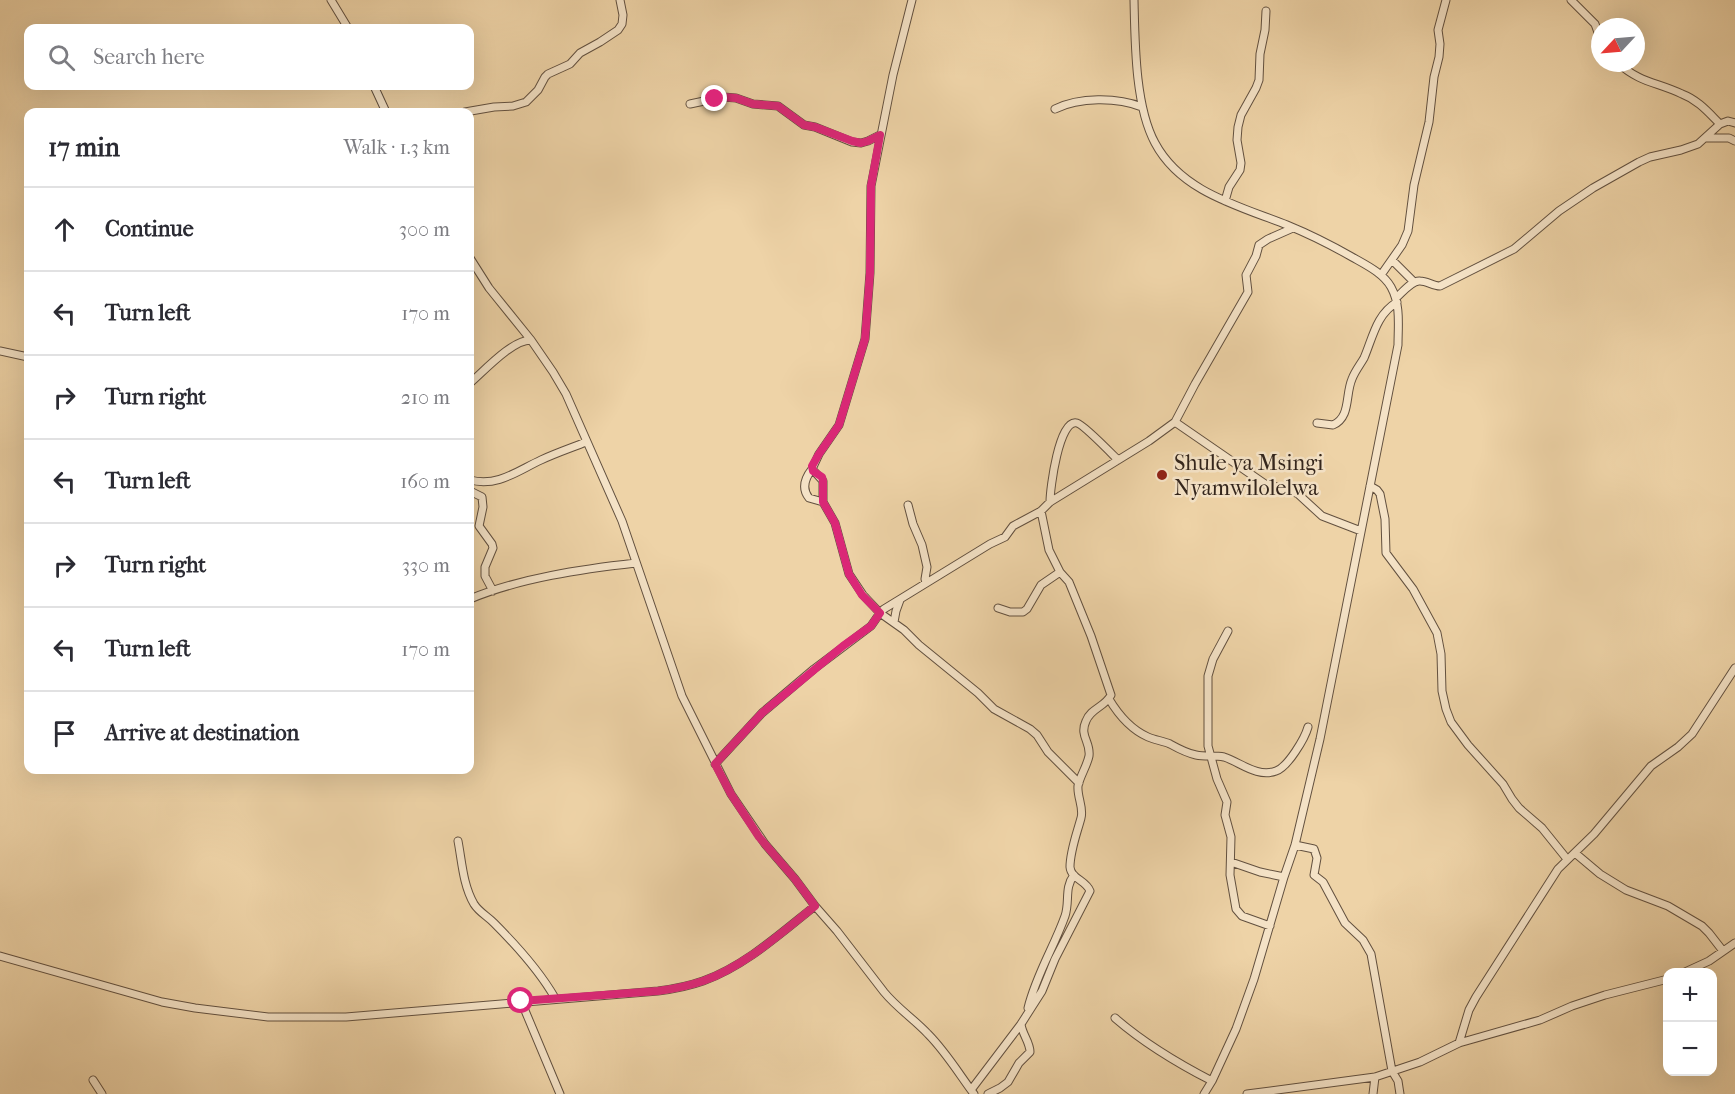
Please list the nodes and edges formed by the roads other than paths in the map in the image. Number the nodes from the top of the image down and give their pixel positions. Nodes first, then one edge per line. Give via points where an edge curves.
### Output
1 (331, 0) edge
2 (620, 0) edge
3 (912, 0) edge
4 (1134, 0) edge
5 (1446, 0) edge
6 (1570, 0) edge
7 (1266, 11) dead end
8 (1591, 21) edge
9 (346, 24) edge
10 (1631, 72) edge
11 (376, 90) edge
12 (690, 104) dead end
13 (1142, 107) junction
14 (384, 108) edge
15 (1055, 109) dead end
16 (474, 110) edge
17 (1720, 123) junction
18 (1735, 123) edge
19 (880, 135) junction
20 (1704, 138) junction
21 (1735, 141) edge
22 (1225, 201) junction
23 (1293, 228) junction
24 (1392, 260) junction
25 (474, 264) edge
26 (1381, 275) junction
27 (1414, 282) junction
28 (1397, 300) junction
29 (531, 340) junction
30 (0, 351) edge
31 (24, 356) edge
32 (474, 380) edge
33 (1175, 422) junction
34 (1317, 423) dead end
35 (586, 442) junction
36 (1118, 460) junction
37 (812, 469) junction
38 (474, 481) edge
39 (1370, 486) junction
40 (474, 493) edge
41 (823, 502) junction
42 (1050, 502) junction
43 (908, 505) dead end
44 (1041, 511) junction
45 (1361, 531) junction
46 (636, 563) junction
47 (1060, 572) junction
48 (926, 583) junction
49 (493, 591) junction
50 (474, 598) edge
51 (900, 600) junction
52 (998, 608) dead end
53 (880, 613) junction
54 (894, 622) junction
55 (1228, 631) dead end
56 (1735, 668) edge
57 (1109, 699) junction
58 (1308, 727) dead end
59 (1210, 756) junction
60 (715, 764) junction
61 (1079, 783) junction
62 (458, 841) dead end
63 (1295, 845) junction
64 (1575, 853) junction
65 (1568, 859) junction
66 (1231, 862) junction
67 (1074, 875) junction
68 (1284, 877) junction
69 (815, 906) junction
70 (1270, 926) junction
71 (1735, 943) edge
72 (1723, 951) junction
73 (0, 957) edge
74 (1693, 968) edge
75 (1663, 980) edge
76 (555, 998) junction
77 (521, 1001) junction
78 (1027, 1013) junction
79 (1114, 1018) dead end
80 (1021, 1024) junction
81 (1459, 1043) junction
82 (1392, 1071) junction
83 (1375, 1077) junction
84 (93, 1080) dead end
85 (1212, 1081) junction
86 (972, 1092) edge
87 (102, 1094) edge
88 (560, 1094) edge
89 (988, 1094) edge
90 (1204, 1094) edge
91 (1247, 1094) edge
92 (1373, 1094) edge
93 (1400, 1094) edge

1 - 9 street
2 - 16 street via 623,15 618,30 570,64 548,74 525,102
3 - 19 street
4 - 13 street
5 - 24 street via 1438,30 1439,57 1429,122 1407,231
6 - 8 street
7 - 22 street via 1259,80 1238,127 1240,170
10 - 17 street via 1695,101
11 - 14 street
12 - 19 street via 736,98 778,106 804,125 852,141 861,143
13 - 15 street via 1120,101 1078,101
13 - 22 street via 1155,144 1173,168 1198,188
17 - 18 street
17 - 20 street
19 - 37 street via 871,186 865,339 839,425
20 - 21 street
20 - 27 street via 1698,144 1650,157 1617,174 1559,211 1514,249 1467,273 1440,286
22 - 23 street
23 - 26 street
23 - 33 street via 1259,245 1246,274 1248,292
24 - 26 street
24 - 27 street
25 - 29 street
26 - 28 street
27 - 28 street
28 - 34 street via 1374,328 1352,378 1342,418 1333,425
28 - 39 street via 1398,345
29 - 32 street via 516,344
29 - 35 street via 559,381
30 - 31 street
33 - 36 street
33 - 45 street via 1265,484 1298,494 1322,516
35 - 38 street via 514,475 484,483
35 - 46 street via 614,501
36 - 42 street
36 - 42 street via 1081,426 1072,423 1066,428 1055,464
37 - 41 street via 823,481
37 - 41 street via 805,489 809,498
39 - 45 street
39 - 65 street via 1380,494 1386,553 1413,589 1437,633 1442,691 1451,722 1512,799
40 - 49 street via 482,497 479,526 493,548 485,576
41 - 53 street via 835,523 853,582
42 - 44 street
43 - 48 street via 922,545
44 - 47 street via 1049,550
44 - 48 street
45 - 63 street
46 - 49 street via 588,568
46 - 60 street via 676,680
47 - 52 street via 1041,585 1023,612
47 - 57 street via 1069,582 1091,636 1110,690
48 - 51 street
49 - 50 street
51 - 53 street
51 - 54 street
53 - 54 street
53 - 60 street via 871,626 762,713
54 - 61 street via 994,709 1037,735
55 - 59 street via 1208,676
56 - 64 street via 1692,734 1651,766
57 - 59 street via 1143,735 1188,753
57 - 61 street via 1085,722 1083,734 1089,753
58 - 59 street via 1299,747 1277,771 1258,771 1224,757
59 - 66 street via 1227,802
60 - 69 street via 759,837
61 - 67 street via 1082,812 1070,866
62 - 76 street via 475,906 519,949
63 - 68 street
63 - 82 street via 1314,849 1314,875 1324,883 1345,923 1364,940 1371,954
64 - 65 street
64 - 72 street via 1626,890 1668,906 1701,926
65 - 81 street via 1476,997
66 - 68 street
66 - 70 street via 1236,909 1242,916
67 - 78 street via 1069,882 1065,915
67 - 78 street via 1089,888 1089,894 1042,991
68 - 70 street
69 - 76 street via 746,958 704,980 658,991
69 - 86 street via 891,1001 939,1046
70 - 85 street via 1236,1029
71 - 72 street
72 - 74 street
73 - 77 street via 162,1002 268,1017 346,1017
75 - 81 street
76 - 77 street
77 - 88 street
78 - 80 street
79 - 85 street via 1164,1055
80 - 86 street
80 - 89 street via 1030,1052 1008,1082
81 - 82 street
82 - 83 street
82 - 93 street
83 - 91 street
83 - 92 street
84 - 87 street
85 - 90 street

